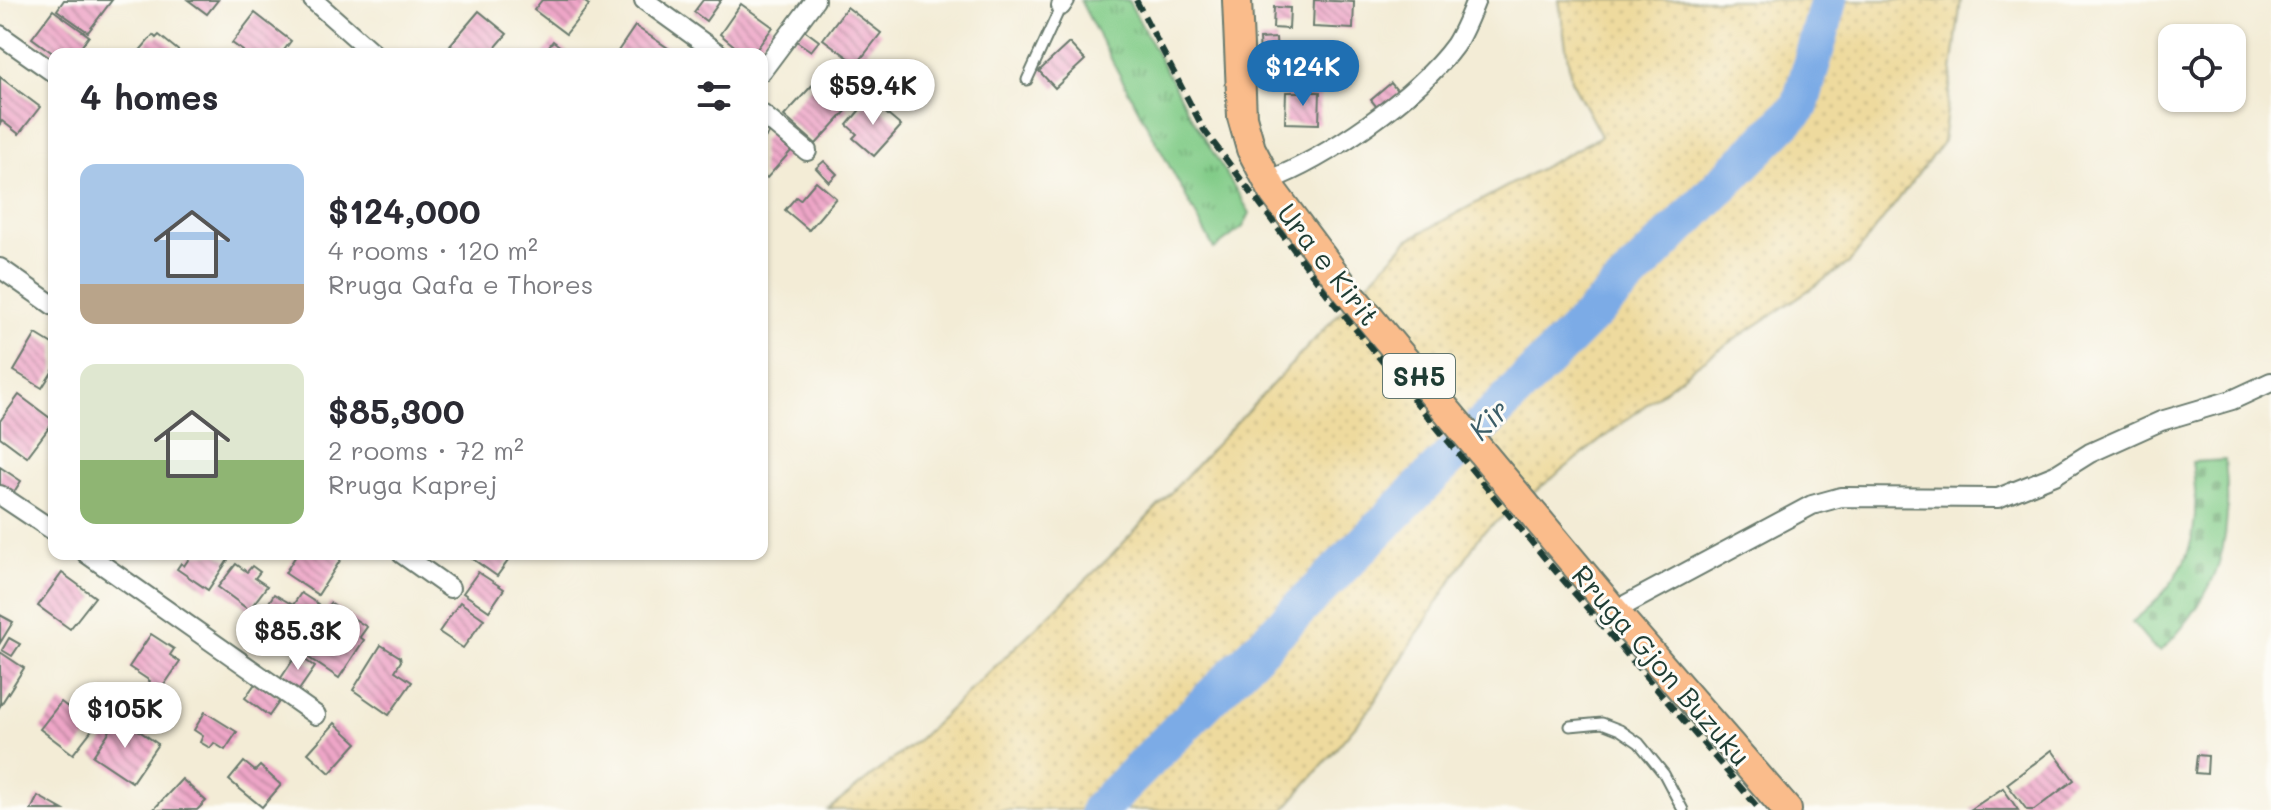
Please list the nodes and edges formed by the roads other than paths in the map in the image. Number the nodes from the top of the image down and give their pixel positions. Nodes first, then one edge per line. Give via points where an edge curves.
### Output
1 (313, 0) edge
2 (644, 0) edge
3 (815, 0) edge
4 (1237, 0) edge
5 (1476, 0) edge
6 (1063, 3) edge
7 (0, 35) edge
8 (367, 48) edge
9 (711, 48) edge
10 (768, 63) edge
11 (48, 69) edge
12 (1027, 80) dead end
13 (768, 119) edge
14 (807, 151) dead end
15 (1271, 187) junction
16 (0, 268) edge
17 (48, 302) edge
18 (2271, 382) edge
19 (0, 495) edge
20 (48, 527) edge
21 (1569, 556) joint
22 (96, 560) edge
23 (410, 560) edge
24 (450, 588) dead end
25 (1614, 611) junction
26 (316, 715) dead end
27 (1570, 726) dead end
28 (1683, 810) edge
29 (1787, 810) edge

1 - 8 street
2 - 9 street
3 - 10 street
4 - 15 main road, SH5 via 1242,117
5 - 15 street via 1454,45 1426,75 1388,109
6 - 12 lane
7 - 11 street
13 - 14 street
15 - 21 main road, Ura e Kirit / SH5 via 1348,292
16 - 17 street
18 - 25 street via 2149,426 1998,498 1841,497 1812,505
19 - 20 street
21 - 25 main road, Rruga Gjon Buzuku / SH5
22 - 26 street
23 - 24 street
25 - 29 main road, Rruga Gjon Buzuku / SH5
27 - 28 lane via 1602,723 1639,743

